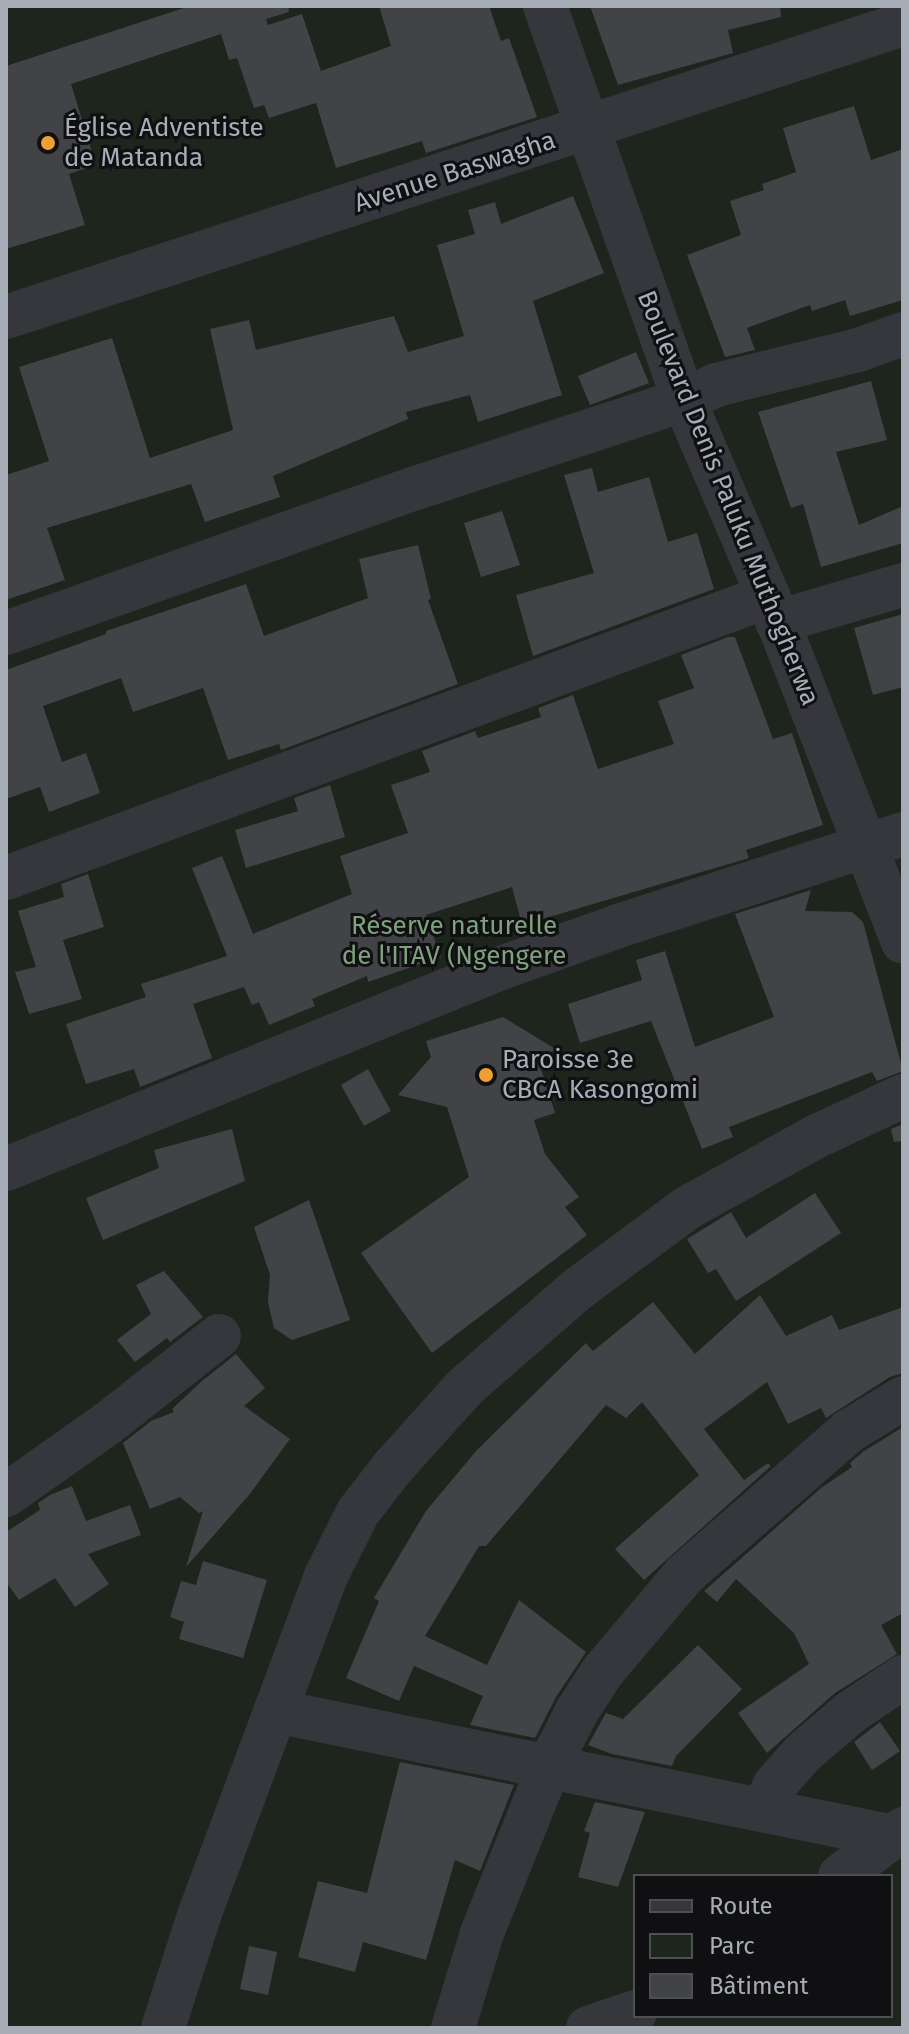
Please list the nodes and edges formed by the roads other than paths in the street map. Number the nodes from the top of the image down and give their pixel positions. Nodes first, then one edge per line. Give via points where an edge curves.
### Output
1 (545, 6) edge
2 (903, 24) edge
3 (589, 129) junction
4 (6, 317) edge
5 (903, 334) edge
6 (684, 400) junction
7 (903, 585) edge
8 (772, 609) junction
9 (6, 633) edge
10 (883, 840) edge
11 (6, 878) edge
12 (903, 942) edge
13 (903, 1096) edge
14 (6, 1169) edge
15 (219, 1336) dead end
16 (903, 1398) edge
17 (6, 1495) edge
18 (903, 1677) edge
19 (275, 1711) junction
20 (549, 1766) junction
21 (764, 1810) junction
22 (896, 1833) edge
23 (843, 1874) edge
24 (633, 2013) edge
25 (163, 2028) edge
26 (453, 2028) edge
27 (588, 2028) edge

1 - 3 street, Boulevard Denis Paluku Muthogherwa
2 - 3 street, Avenue Baswagha
3 - 4 street, Avenue Baswagha
3 - 6 street, Boulevard Denis Paluku Muthogherwa
5 - 6 street via 716,385
6 - 8 street, Boulevard Denis Paluku Muthogherwa
6 - 9 street
7 - 8 street
8 - 10 street, Boulevard Denis Paluku Muthogherwa
8 - 11 street
10 - 12 street, Boulevard Denis Paluku Muthogherwa
10 - 14 street via 501,968
13 - 19 street via 815,1137 687,1208 579,1288 465,1387 358,1512 326,1576
15 - 17 street
16 - 20 street via 849,1431 685,1574 603,1671
18 - 21 street via 803,1753 774,1786
19 - 20 street
19 - 25 street
20 - 21 street
20 - 26 street via 482,1933
21 - 22 street
22 - 23 street
24 - 27 street

